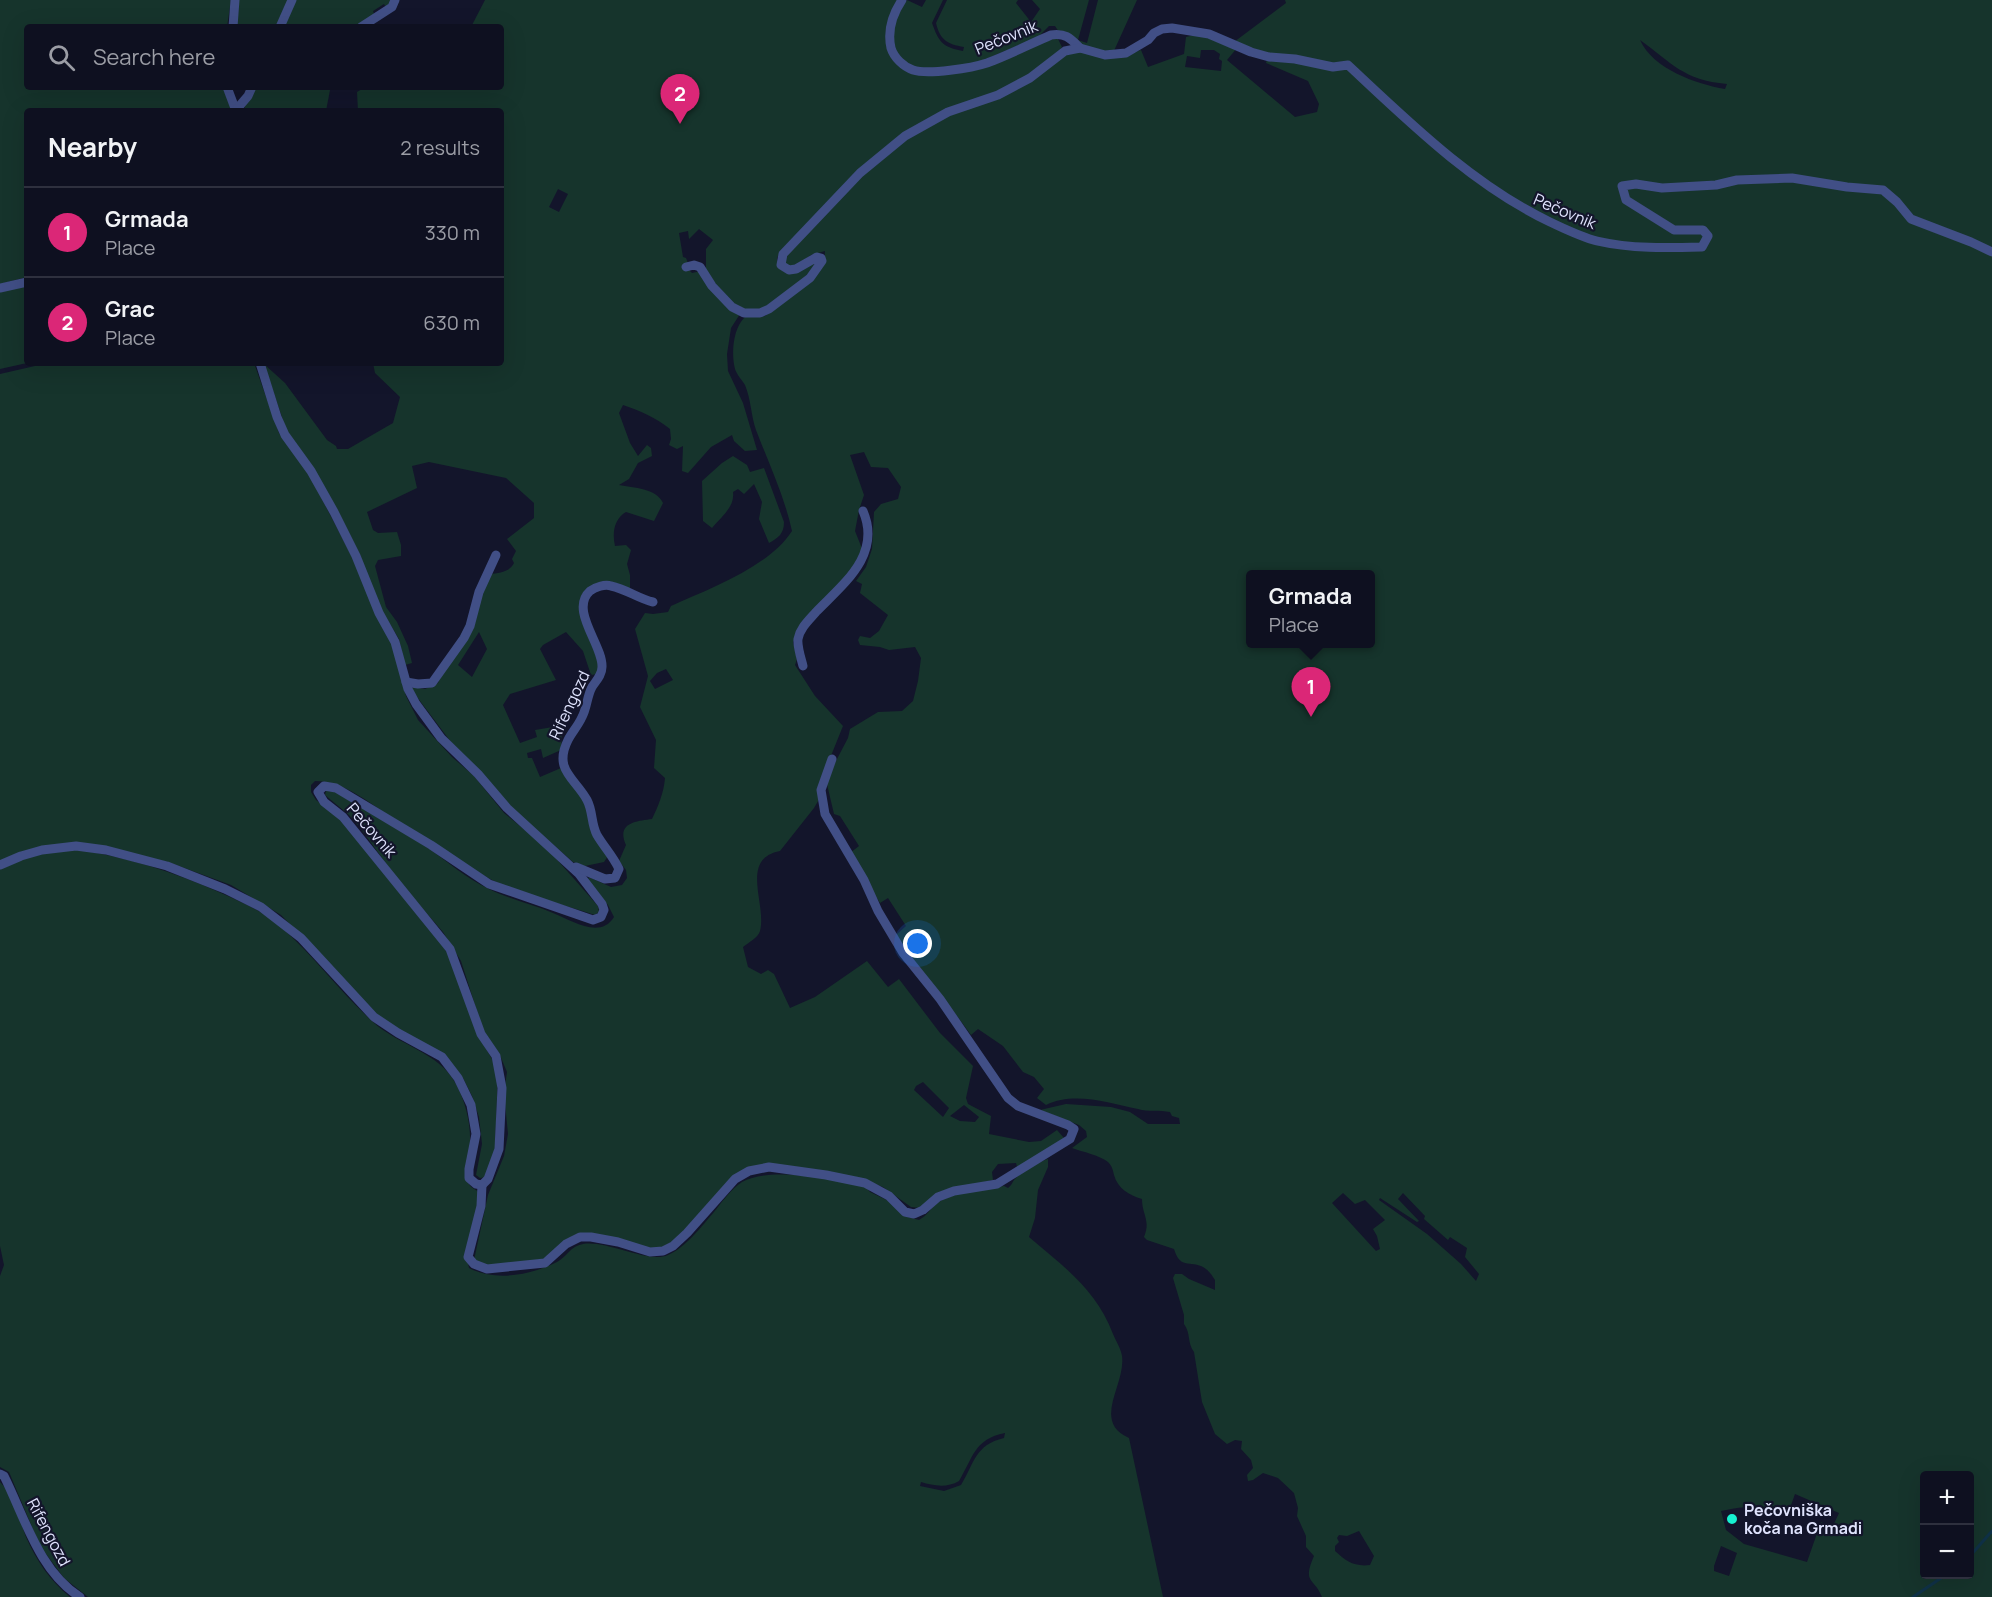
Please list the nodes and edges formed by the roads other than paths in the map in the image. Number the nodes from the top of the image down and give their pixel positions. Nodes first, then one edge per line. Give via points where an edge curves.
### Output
1 (235, 0) edge
2 (292, 0) edge
3 (395, 0) edge
4 (902, 0) edge
5 (233, 24) edge
6 (281, 24) edge
7 (366, 24) edge
8 (1080, 48) junction
9 (228, 90) edge
10 (250, 90) edge
11 (235, 108) edge
12 (238, 108) edge
13 (1992, 252) edge
14 (686, 267) dead end
15 (24, 283) edge
16 (0, 288) edge
17 (261, 366) edge
18 (863, 512) dead end
19 (496, 555) dead end
20 (653, 602) dead end
21 (803, 666) dead end
22 (406, 682) junction
23 (832, 759) dead end
24 (0, 865) edge
25 (571, 866) junction
26 (482, 1185) junction
27 (0, 1474) edge
28 (80, 1597) edge

1 - 5 street
2 - 6 street
3 - 7 street via 392,7
4 - 8 street, Pečovnik via 891,21 890,41 900,63 913,70 967,68 1051,35 1061,34
8 - 13 street, Pečovnik via 1104,55 1126,52 1154,33 1172,28 1209,34 1269,57 1333,67 1348,65 1477,178 1521,208 1595,241 1644,249 1702,248 1708,236 1702,230 1674,230 1626,200 1622,186 1662,188 1792,178 1882,190 1911,219
8 - 14 street, Pečovnik via 1065,51 1030,78 948,112 905,136 860,173 790,246 781,261 783,267 792,270 817,257 821,264 810,278 765,312 744,314 724,300 700,267
9 - 11 street
10 - 12 street
15 - 16 street
17 - 22 street, Pečovnik via 285,435 311,471 356,556 379,614 395,642
18 - 21 street via 869,526 861,561 853,575 804,625 798,640
19 - 22 street via 464,638 432,683
20 - 25 street, Rifengozd via 609,585 593,588 586,594 584,616 601,657 602,670 591,689 583,717 568,740 562,762 566,774 586,798 596,834 619,869 615,878 605,879
22 - 25 street, Pečovnik via 416,705 441,738 507,808
23 - 26 street via 821,790 825,814 903,953 1008,1098 1018,1106 1068,1125 1074,1129 1073,1134 997,1184 954,1191 914,1214 905,1212 889,1196 865,1183 769,1167 735,1179 687,1233 663,1251 650,1252 618,1242 580,1237 545,1263 498,1269 474,1264 468,1257 481,1206
24 - 26 street via 42,850 76,846 106,850 167,866 261,907 301,938 374,1017 442,1057 471,1105 476,1134 469,1178
25 - 26 street, Pečovnik via 602,904 601,916 593,920 489,884 336,788 324,786 318,792 343,817 450,949 482,1034 496,1056 502,1088 500,1149
27 - 28 street, Rifengozd via 54,1576

